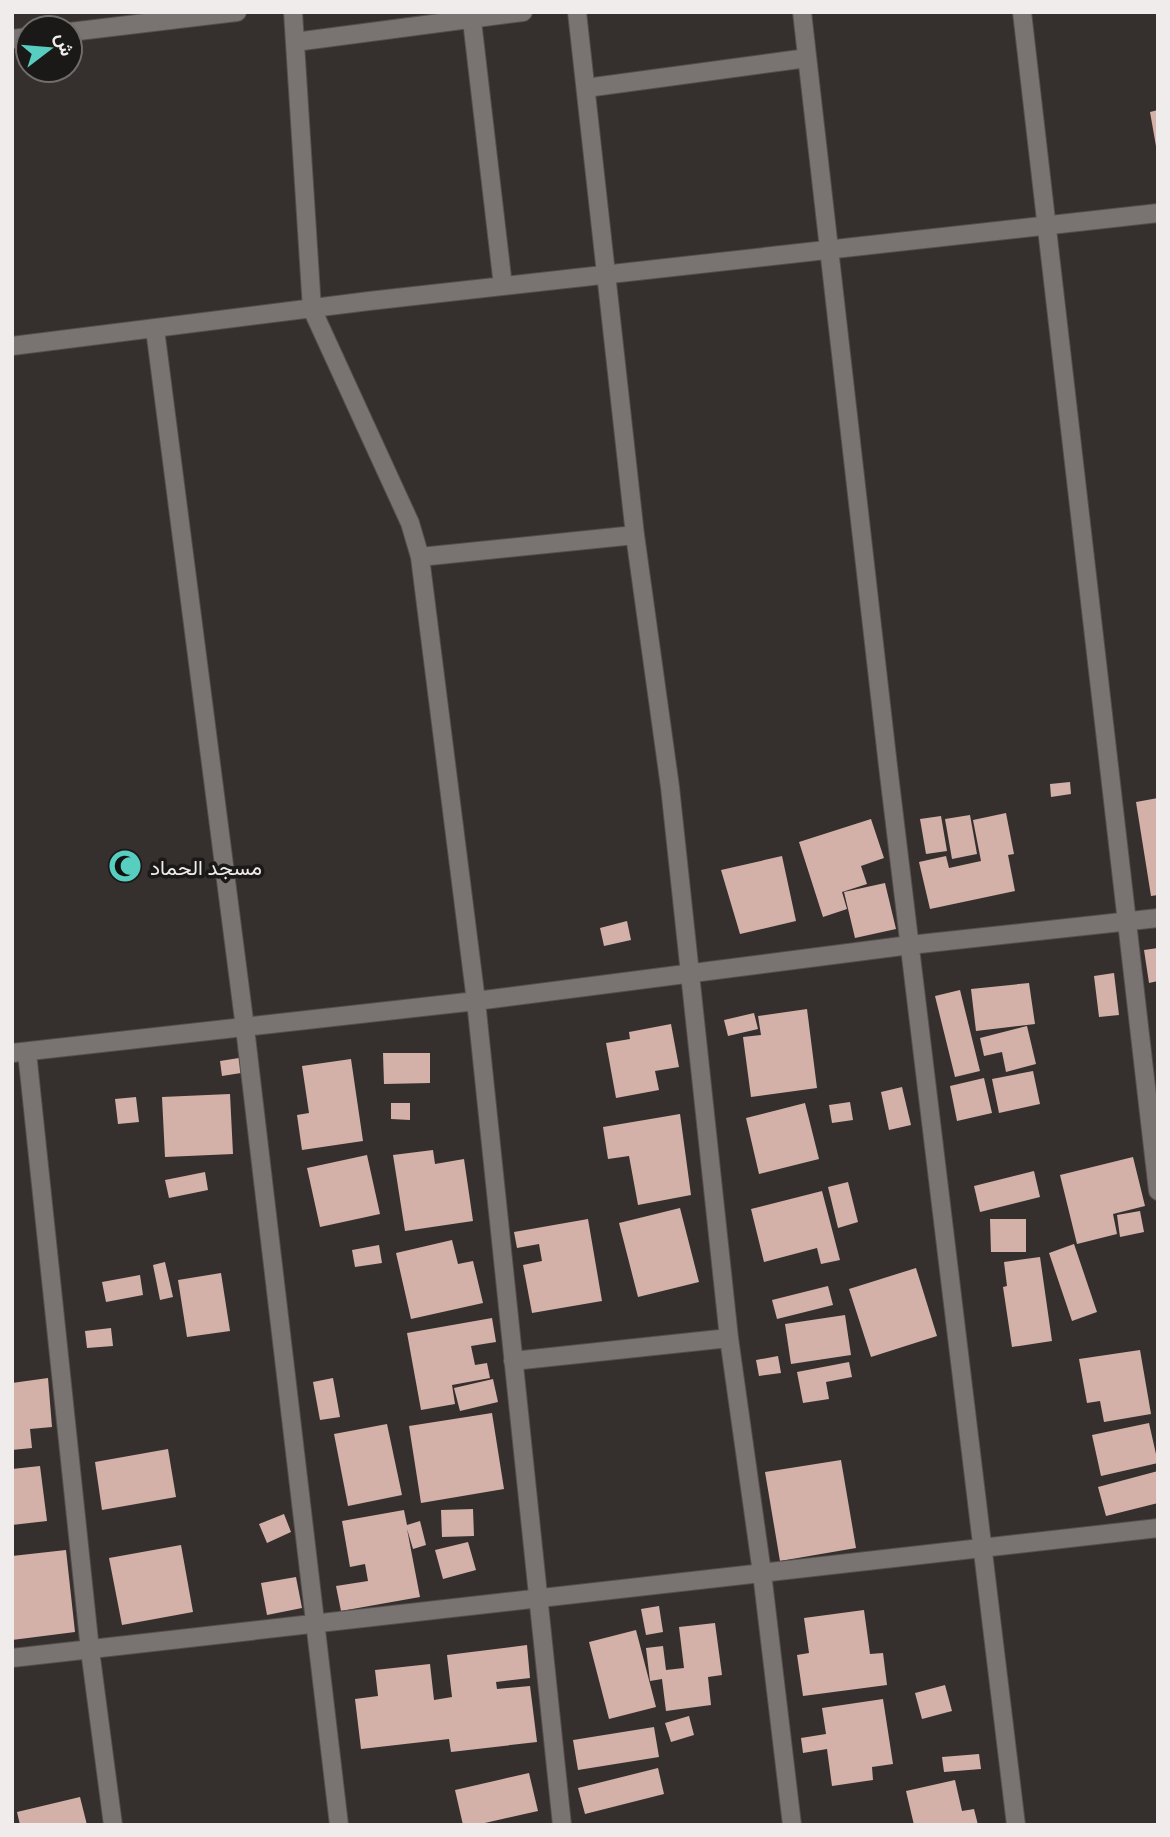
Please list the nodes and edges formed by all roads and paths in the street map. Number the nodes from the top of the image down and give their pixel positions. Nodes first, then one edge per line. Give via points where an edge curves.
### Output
1 (237, 12) edge
2 (293, 12) edge
3 (523, 12) edge
4 (577, 12) edge
5 (802, 12) edge
6 (1023, 12) edge
7 (471, 15) edge
8 (84, 30) edge
9 (295, 42) junction
10 (807, 58) junction
11 (586, 88) junction
12 (1158, 213) edge
13 (1045, 225) junction
14 (828, 248) junction
15 (608, 274) junction
16 (503, 286) junction
17 (312, 309) junction
18 (155, 329) junction
19 (12, 346) edge
20 (635, 535) junction
21 (420, 557) junction
22 (1158, 918) edge
23 (1126, 921) junction
24 (910, 945) junction
25 (690, 975) junction
26 (476, 1002) junction
27 (245, 1028) junction
28 (20, 1052) edge
29 (1158, 1191) edge
30 (729, 1338) junction
31 (513, 1361) junction
32 (1158, 1528) edge
33 (984, 1548) junction
34 (762, 1573) junction
35 (536, 1598) junction
36 (317, 1624) junction
37 (90, 1650) junction
38 (12, 1658) edge
39 (113, 1825) edge
40 (339, 1825) edge
41 (562, 1825) edge
42 (792, 1825) edge
43 (1016, 1825) edge

1 - 8 street
2 - 9 street
3 - 7 street
4 - 11 street
5 - 10 street
6 - 13 street
7 - 9 street
7 - 16 street
9 - 17 street
10 - 11 street
10 - 14 street
11 - 15 street
12 - 13 street
13 - 14 street
13 - 23 street
14 - 15 street
14 - 24 street
15 - 16 street
15 - 20 street
16 - 17 street
17 - 18 street
17 - 21 street via 411,523
18 - 19 street
18 - 27 street
20 - 21 street
20 - 25 street
21 - 26 street
22 - 23 street
23 - 24 street
23 - 29 street
24 - 25 street
24 - 33 street
25 - 26 street
25 - 30 street
26 - 27 street
26 - 31 street
27 - 28 street
27 - 36 street
28 - 37 street
30 - 31 street
30 - 34 street
31 - 35 street
32 - 33 street
33 - 34 street
33 - 43 street
34 - 35 street
34 - 42 street
35 - 36 street
35 - 41 street
36 - 37 street
36 - 40 street
37 - 38 street
37 - 39 street

